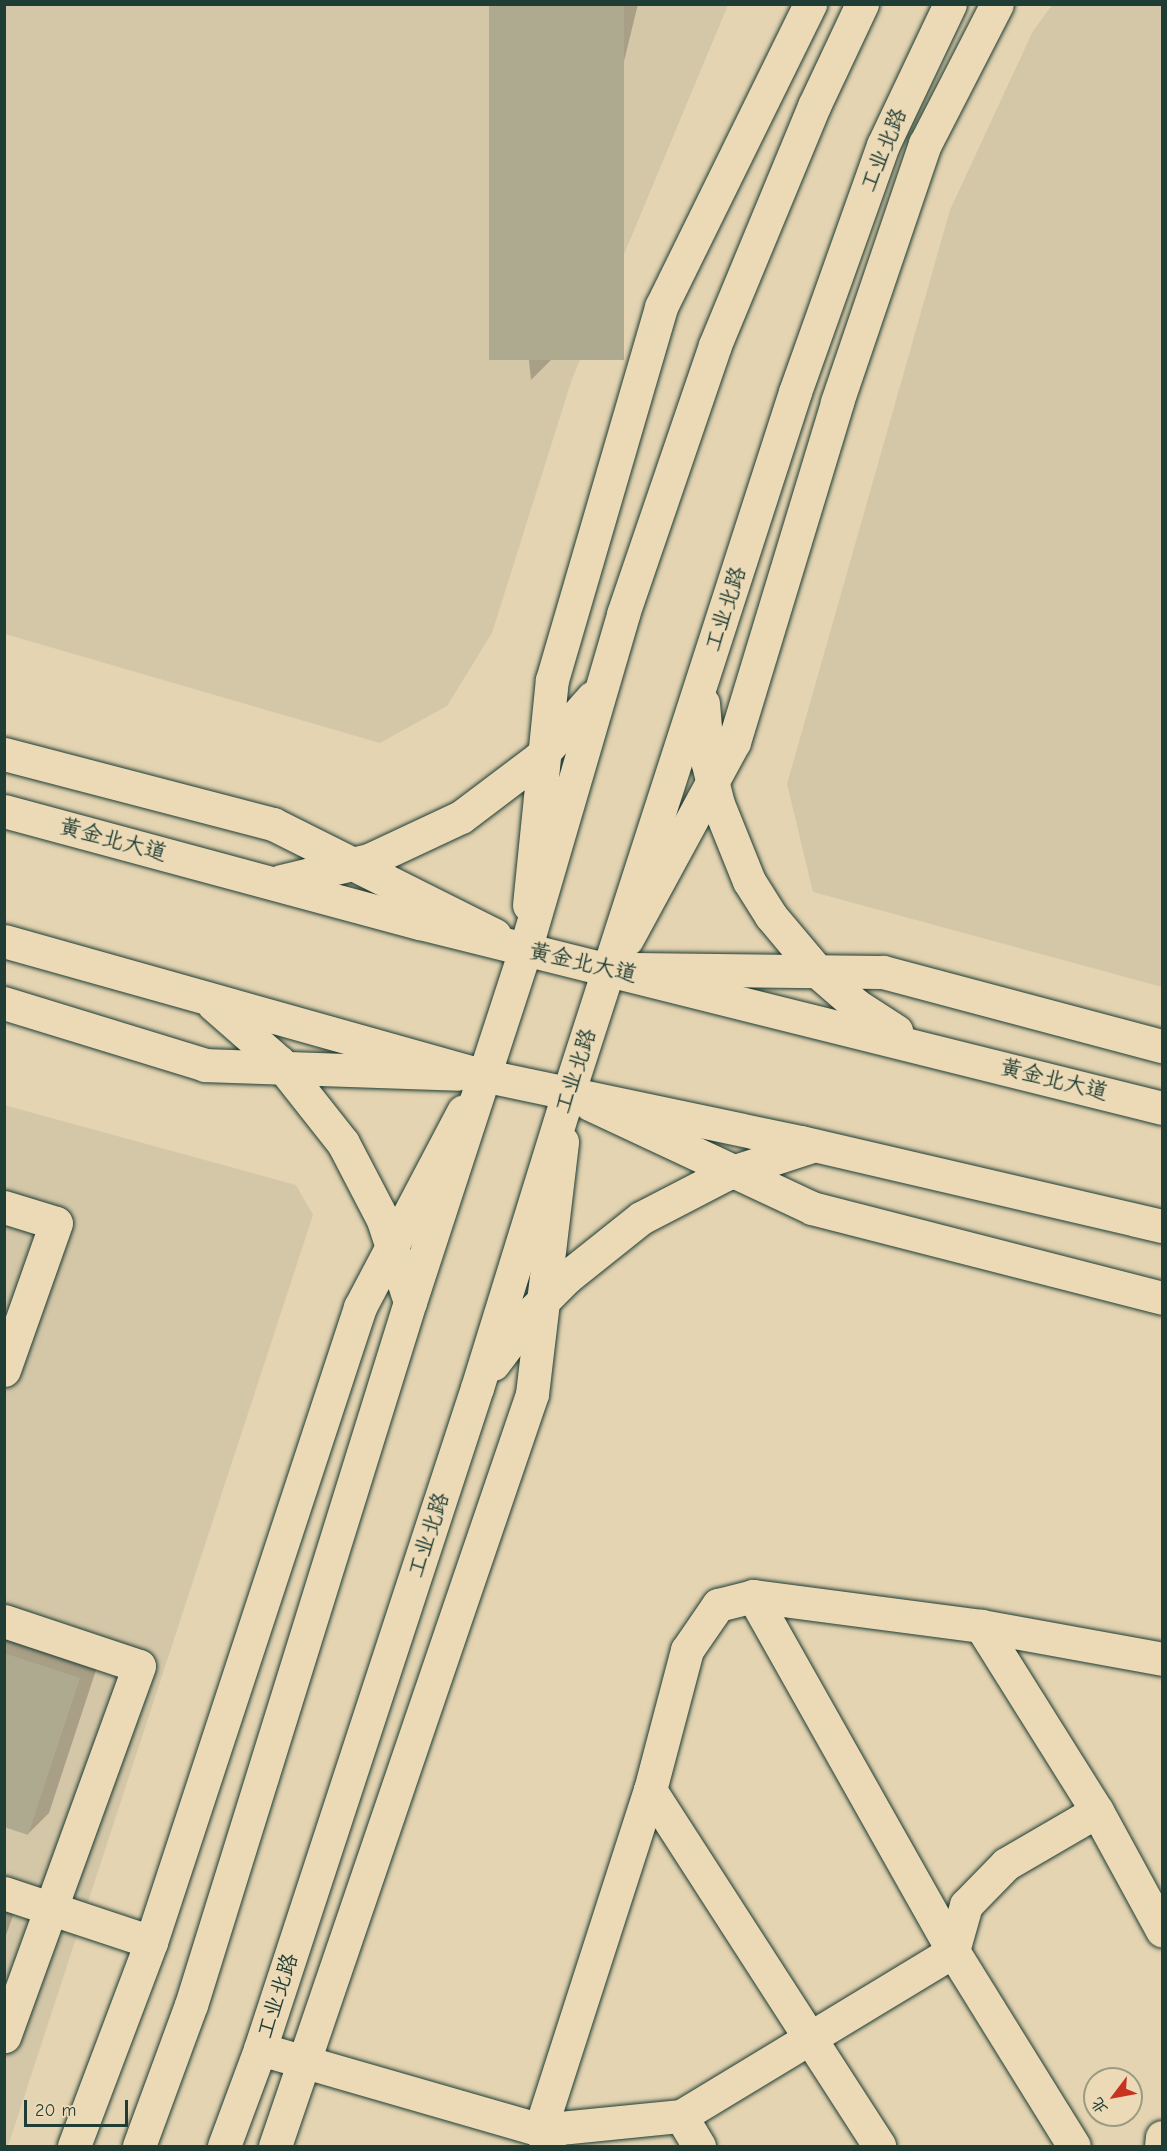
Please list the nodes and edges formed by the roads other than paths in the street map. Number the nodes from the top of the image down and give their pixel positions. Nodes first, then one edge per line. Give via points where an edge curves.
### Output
1 (810, 4) edge
2 (862, 4) edge
3 (950, 4) edge
4 (997, 4) edge
5 (703, 682) junction
6 (603, 684) junction
7 (545, 752) junction
8 (4, 754) edge
9 (712, 782) junction
10 (4, 811) edge
11 (354, 865) junction
12 (272, 882) junction
13 (4, 941) edge
14 (525, 950) junction
15 (610, 969) junction
16 (818, 972) junction
17 (200, 994) junction
18 (4, 1002) edge
19 (1162, 1046) edge
20 (927, 1047) junction
21 (285, 1068) junction
22 (482, 1075) junction
23 (568, 1094) junction
24 (1162, 1108) edge
25 (816, 1146) junction
26 (733, 1171) junction
27 (4, 1207) edge
28 (1162, 1226) edge
29 (393, 1245) junction
30 (1162, 1298) edge
31 (543, 1301) junction
32 (410, 1302) junction
33 (4, 1370) edge
34 (477, 1388) junction
35 (753, 1596) junction
36 (4, 1621) edge
37 (981, 1626) junction
38 (1162, 1659) edge
39 (650, 1790) junction
40 (1096, 1811) junction
41 (4, 1893) edge
42 (51, 1909) junction
43 (1162, 1930) edge
44 (151, 1942) junction
45 (953, 1951) junction
46 (4, 2036) edge
47 (808, 2036) junction
48 (260, 2049) junction
49 (304, 2062) junction
50 (681, 2116) junction
51 (1162, 2137) edge
52 (545, 2138) edge
53 (74, 2146) edge
54 (139, 2146) edge
55 (224, 2146) edge
56 (275, 2146) edge
57 (699, 2146) edge
58 (879, 2146) edge
59 (1074, 2146) edge
60 (1161, 2146) edge

1 - 7 street via 661,307 552,680
2 - 6 street via 814,106 715,345
3 - 5 street, 工业北路 via 883,145 795,392
4 - 9 street via 926,144 837,402 734,742
5 - 9 street via 703,723
5 - 15 street, 工业北路
6 - 7 street
6 - 14 street
7 - 11 street via 501,790 461,817 417,841
7 - 14 street
8 - 11 street via 273,824
9 - 15 street
9 - 16 street via 749,881 771,916
10 - 12 street, 黄金北大道
11 - 12 street
11 - 14 street
12 - 14 street, 黄金北大道
13 - 17 street
14 - 15 street, 黄金北大道
14 - 22 street
15 - 16 street
15 - 20 street, 黄金北大道
15 - 23 street, 工业北路
16 - 19 street via 883,972
16 - 20 street via 856,1005
17 - 21 street
17 - 22 street
18 - 21 street via 205,1065
20 - 24 street, 黄金北大道
21 - 22 street
21 - 29 street via 344,1143
22 - 23 street
22 - 29 street
22 - 32 street
23 - 25 street
23 - 26 street
23 - 31 street
23 - 34 street, 工业北路
25 - 26 street
25 - 28 street
26 - 30 street via 812,1208
26 - 31 street via 641,1218 603,1246
27 - 33 street via 56,1224
29 - 32 street
29 - 44 street via 360,1307
31 - 34 street
31 - 49 street via 532,1394
32 - 54 street via 191,2005
34 - 48 street, 工业北路
35 - 37 street
35 - 39 street via 718,1605 687,1650
35 - 45 street
36 - 42 street via 139,1666
37 - 38 street
37 - 40 street
39 - 47 street
39 - 52 street
40 - 43 street
40 - 45 street via 1006,1864 966,1905
41 - 42 street
42 - 44 street
42 - 46 street
44 - 53 street
45 - 47 street
45 - 59 street
47 - 50 street
47 - 58 street
48 - 49 street
48 - 55 street, 工业北路
49 - 52 street
49 - 56 street
50 - 52 street
50 - 57 street
51 - 60 street

